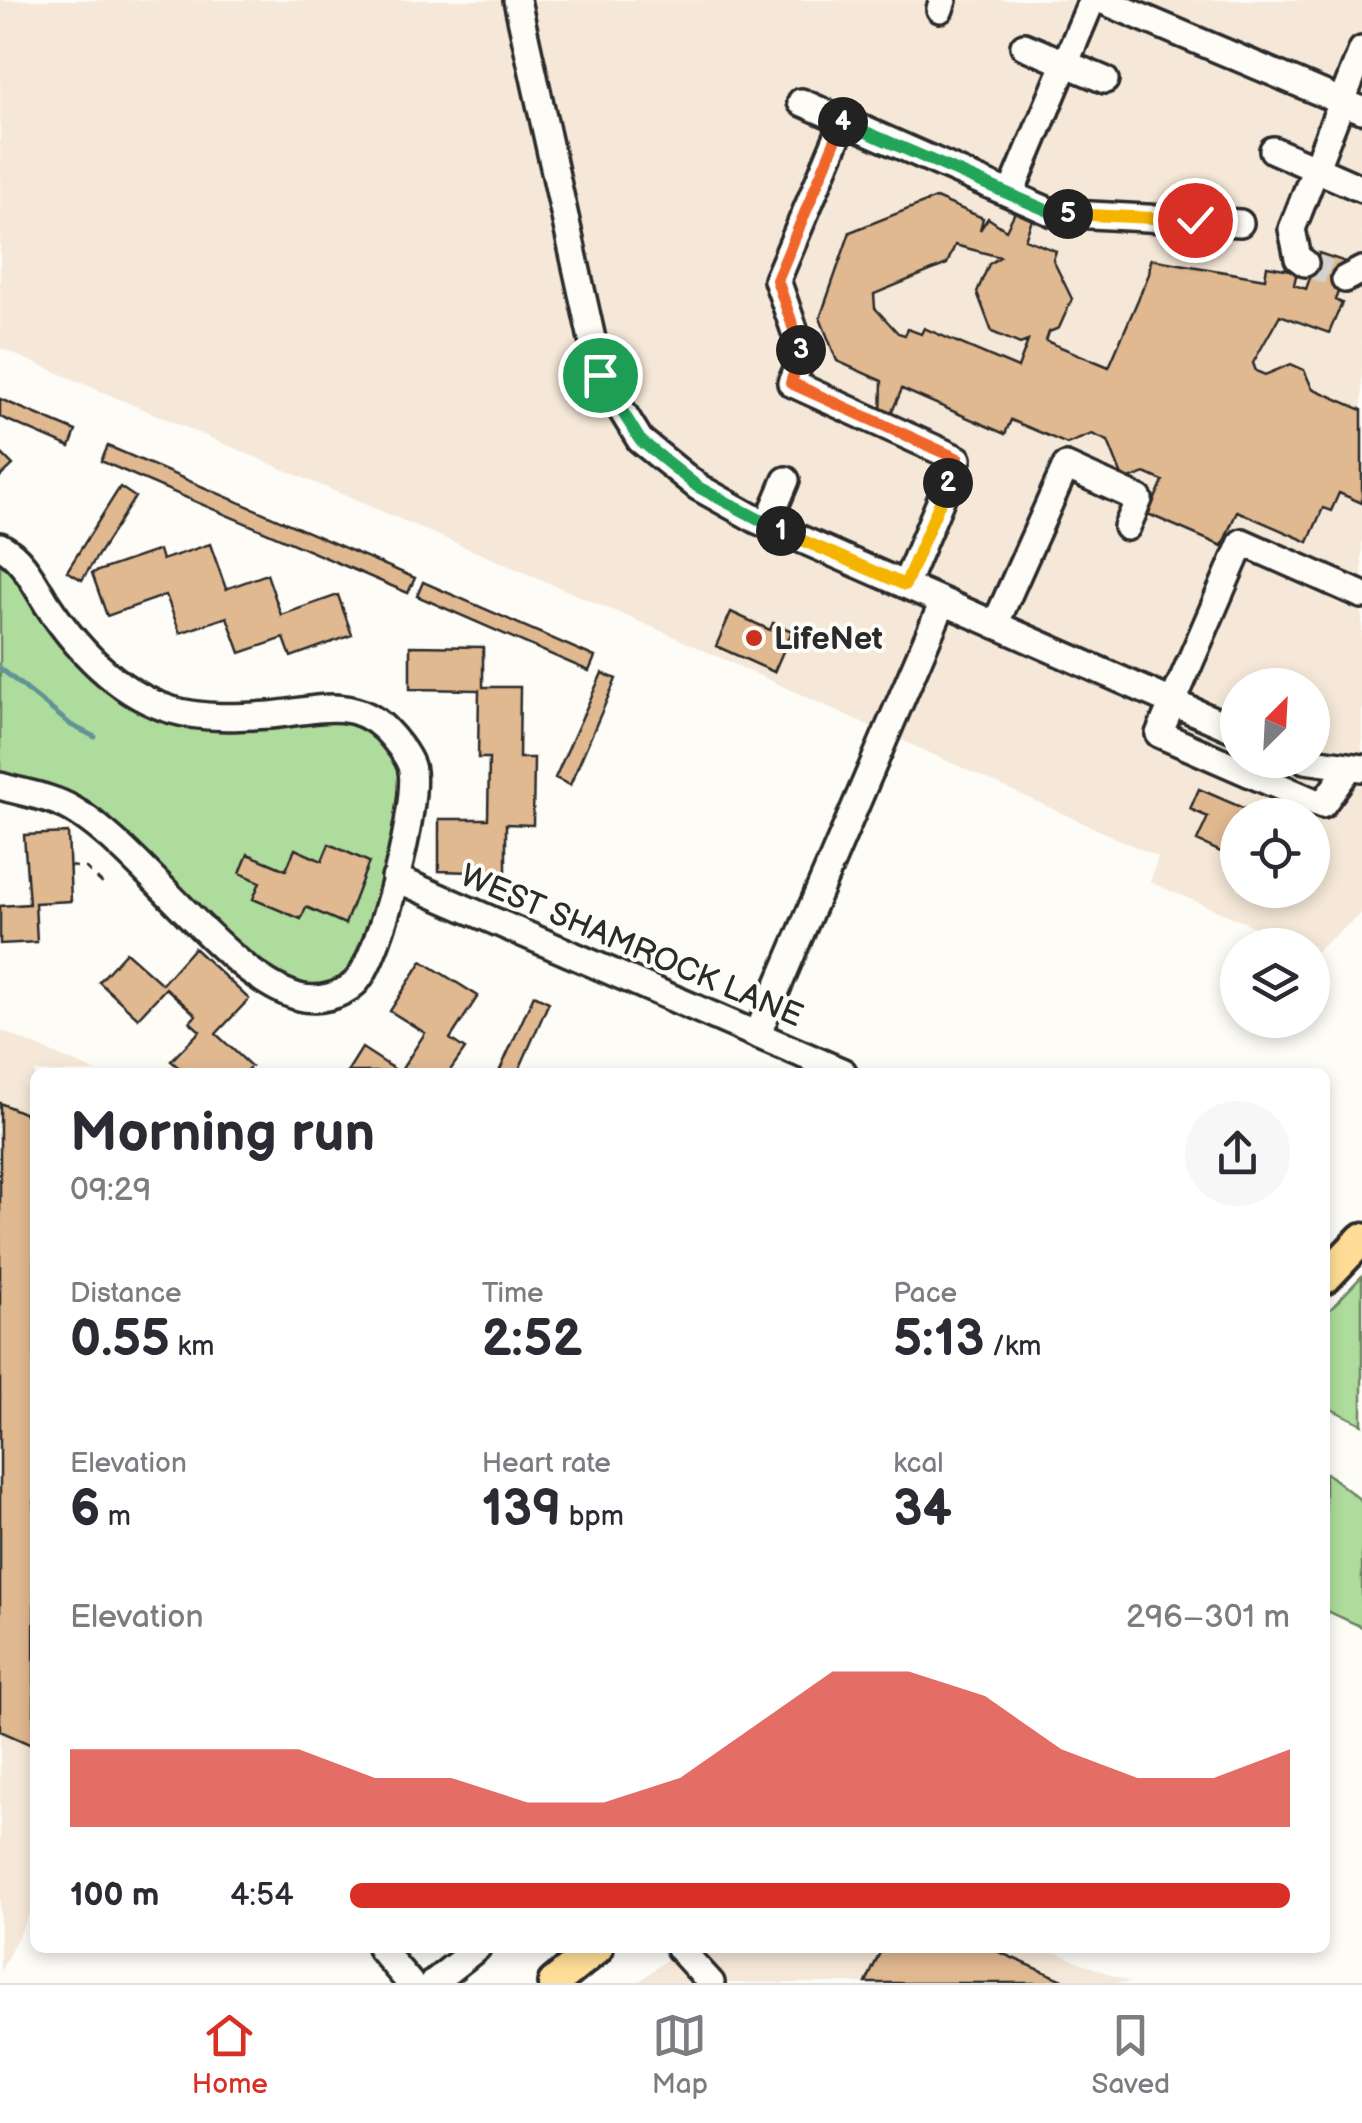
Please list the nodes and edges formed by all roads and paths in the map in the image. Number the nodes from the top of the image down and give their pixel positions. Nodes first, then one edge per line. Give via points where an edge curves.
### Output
1 (517, 0) edge
2 (1092, 0) edge
3 (1101, 0) edge
4 (1024, 46) dead end
5 (1362, 50) edge
6 (1064, 65) junction
7 (1105, 80) dead end
8 (801, 102) dead end
9 (1351, 105) edge
10 (844, 121) junction
11 (1273, 150) dead end
12 (1314, 168) junction
13 (1362, 189) edge
14 (1011, 193) junction
15 (1240, 223) dead end
16 (1305, 262) dead end
17 (786, 480) dead end
18 (767, 525) junction
19 (1127, 527) dead end
20 (0, 546) edge
21 (905, 585) junction
22 (1362, 595) edge
23 (943, 602) junction
24 (995, 625) junction
25 (1171, 702) junction
26 (1220, 723) edge
27 (1330, 764) edge
28 (1356, 768) edge
29 (0, 786) edge
30 (69, 866) dead end
31 (396, 878) junction
32 (106, 886) dead end
33 (757, 1035) junction
34 (834, 1068) edge
35 (1362, 1239) edge
36 (1330, 1273) edge
37 (393, 1953) edge
38 (471, 1953) edge
39 (591, 1953) edge
40 (684, 1953) edge
41 (410, 1983) edge
42 (434, 1983) edge
43 (554, 1983) edge
44 (711, 1983) edge

1 - 18 street via 600,375 640,440 698,487
2 - 6 street
3 - 9 street
4 - 6 street
5 - 9 street
6 - 7 street
6 - 14 street
8 - 10 street
9 - 12 street
10 - 14 street
10 - 21 street via 777,280 803,355 791,383 958,459
11 - 12 street
12 - 13 street
12 - 16 street via 1292,229 1298,258
14 - 15 street via 1053,213
17 - 18 street
18 - 21 street
19 - 24 street via 1139,498 1066,466
20 - 31 street via 24,567 70,637 134,694 170,710 208,716 322,706 357,710 384,727 410,763 414,794
21 - 23 street
22 - 25 street via 1242,542
23 - 24 street
23 - 33 street
24 - 25 street
25 - 26 street
25 - 28 street via 1159,734 1322,804
27 - 28 street
29 - 31 street via 70,807 258,976 301,998 338,994 366,969
30 - 32 path via 86,868
31 - 33 street, WEST SHAMROCK LANE
33 - 34 street, WEST SHAMROCK LANE
35 - 36 main road
37 - 41 street
38 - 42 street
39 - 43 main road
40 - 44 street

